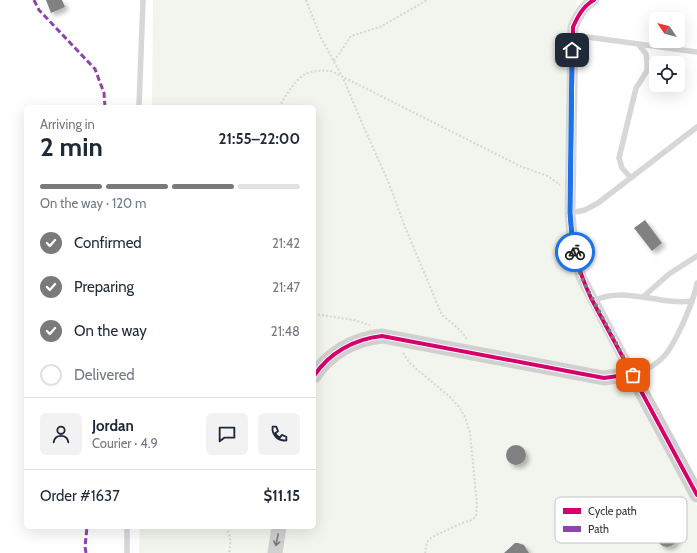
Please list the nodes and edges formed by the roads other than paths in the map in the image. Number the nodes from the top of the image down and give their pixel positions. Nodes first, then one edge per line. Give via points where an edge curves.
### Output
1 (143, 0) edge
2 (594, 0) edge
3 (573, 31) junction
4 (638, 44) junction
5 (697, 52) edge
6 (139, 105) edge
7 (697, 127) edge
8 (631, 178) junction
9 (570, 213) junction
10 (697, 256) edge
11 (697, 283) edge
12 (643, 297) junction
13 (692, 301) junction
14 (593, 302) junction
15 (316, 374) edge
16 (632, 374) junction
17 (697, 495) edge
18 (128, 529) edge
19 (280, 529) edge
20 (127, 553) edge
21 (274, 553) edge

1 - 6 lane
2 - 3 street via 578,16
3 - 4 lane
3 - 9 street
4 - 5 lane
4 - 8 lane via 646,54 647,71 636,88 619,158 622,168
7 - 8 lane
8 - 9 lane via 592,207
9 - 14 street via 576,259
10 - 12 lane via 669,274
11 - 13 lane
12 - 13 lane via 676,302
12 - 14 lane via 614,294
13 - 16 lane via 668,352 656,364
14 - 16 street
15 - 16 street via 344,347 361,339 382,336 604,378
16 - 17 street
18 - 20 lane
19 -> 21 street

